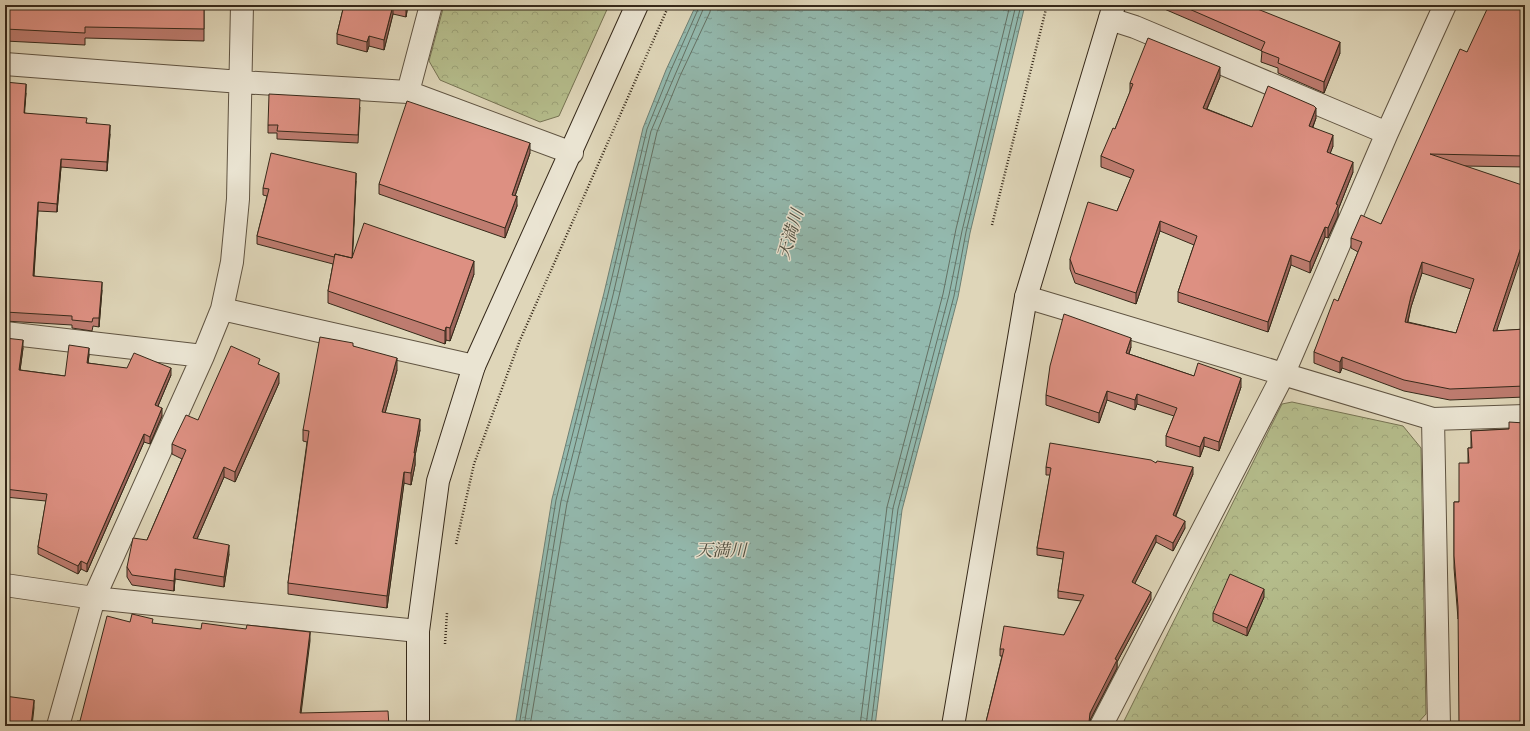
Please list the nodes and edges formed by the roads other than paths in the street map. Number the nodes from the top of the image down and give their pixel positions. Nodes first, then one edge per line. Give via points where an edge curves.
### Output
1 (242, 5) edge
2 (431, 5) edge
3 (637, 5) edge
4 (1446, 5) edge
5 (1112, 12) edge
6 (5, 64) edge
7 (241, 82) junction
8 (408, 92) junction
9 (1387, 133) junction
10 (572, 153) junction
11 (1026, 297) junction
12 (222, 309) junction
13 (5, 333) edge
14 (203, 356) junction
15 (474, 366) junction
16 (1283, 375) junction
17 (1525, 416) edge
18 (1433, 419) junction
19 (5, 585) edge
20 (94, 598) junction
21 (418, 631) junction
22 (58, 726) edge
23 (418, 726) edge
24 (953, 726) edge
25 (1101, 726) edge
26 (1439, 726) edge

1 - 7 street
2 - 8 street
3 - 10 street
4 - 9 street
5 - 9 street via 1135,27
5 - 11 street
6 - 7 street
7 - 8 street
7 - 12 street via 238,199 232,262
8 - 10 street
9 - 16 street
10 - 15 street
11 - 16 street
11 - 24 street
12 - 14 street
12 - 15 street
13 - 14 street
14 - 20 street
15 - 21 street via 438,481
16 - 18 street
16 - 25 street
17 - 18 street
18 - 26 street
19 - 20 street
20 - 21 street
20 - 22 street
21 - 23 street

